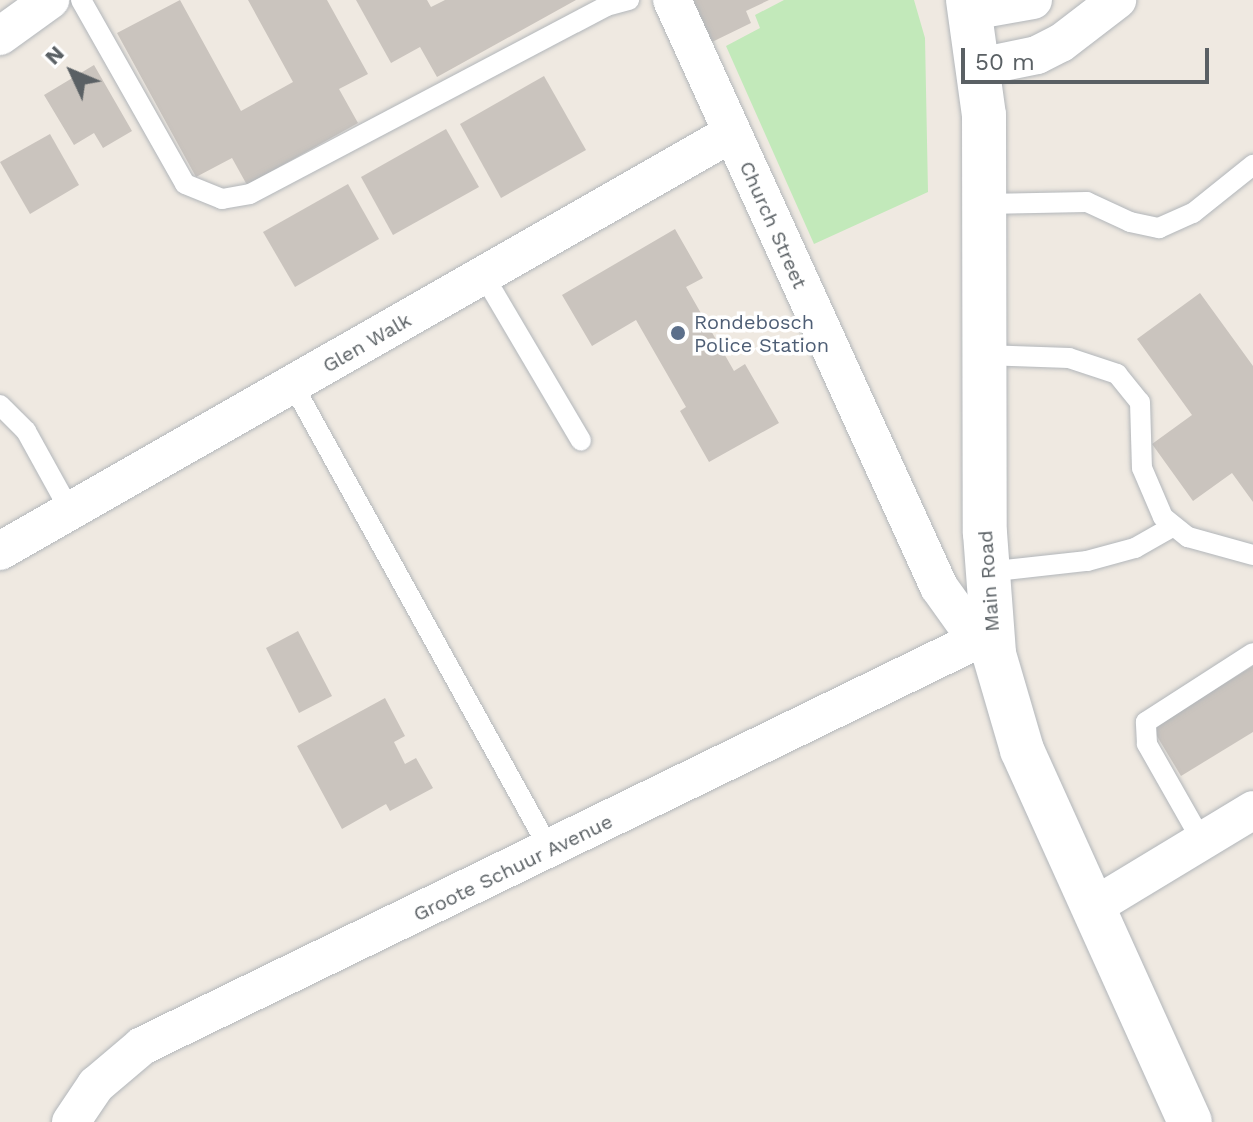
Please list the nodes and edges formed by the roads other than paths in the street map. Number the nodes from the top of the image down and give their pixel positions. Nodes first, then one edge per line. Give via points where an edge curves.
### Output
1 (50, 0) edge
2 (81, 0) edge
3 (629, 0) edge
4 (672, 0) edge
5 (1033, 0) edge
6 (1117, 0) edge
7 (970, 6) edge
8 (0, 36) edge
9 (979, 67) junction
10 (732, 133) junction
11 (1253, 165) edge
12 (985, 204) junction
13 (484, 276) junction
14 (984, 355) junction
15 (293, 385) junction
16 (0, 405) edge
17 (581, 441) dead end
18 (69, 509) junction
19 (1172, 527) junction
20 (0, 551) edge
21 (1253, 555) edge
22 (987, 572) junction
23 (985, 647) junction
24 (1253, 653) edge
25 (1253, 810) edge
26 (1202, 841) junction
27 (550, 850) junction
28 (1093, 907) junction
29 (71, 1122) edge
30 (1190, 1122) edge

1 - 8 street
2 - 3 lane via 185,184 222,199 250,194 606,6
4 - 10 street, Church Street
5 - 7 street
6 - 9 street via 1037,55
7 - 9 main road, Main Road
9 - 12 main road, Main Road
10 - 13 street, Glen Walk
10 - 23 street, Church Street via 939,587
11 - 12 lane via 1193,213 1159,228 1130,222 1087,202
12 - 14 main road, Main Road
13 - 15 street, Glen Walk
13 - 17 lane
14 - 19 lane via 1069,358 1101,366 1126,381 1140,402 1148,488
14 - 22 main road, Main Road
15 - 18 street, Glen Walk
15 - 27 lane
16 - 18 lane via 26,431
18 - 20 street, Glen Walk
19 - 21 lane via 1215,547
19 - 22 lane via 1135,548 1101,557
22 - 23 main road, Main Road
23 - 27 street, Groote Schuur Avenue
23 - 28 main road, Main Road via 1022,750
24 - 26 lane via 1146,722 1147,744
25 - 26 street
26 - 28 street
27 - 29 street, Groote Schuur Avenue via 142,1046 96,1085
28 - 30 main road, Main Road

